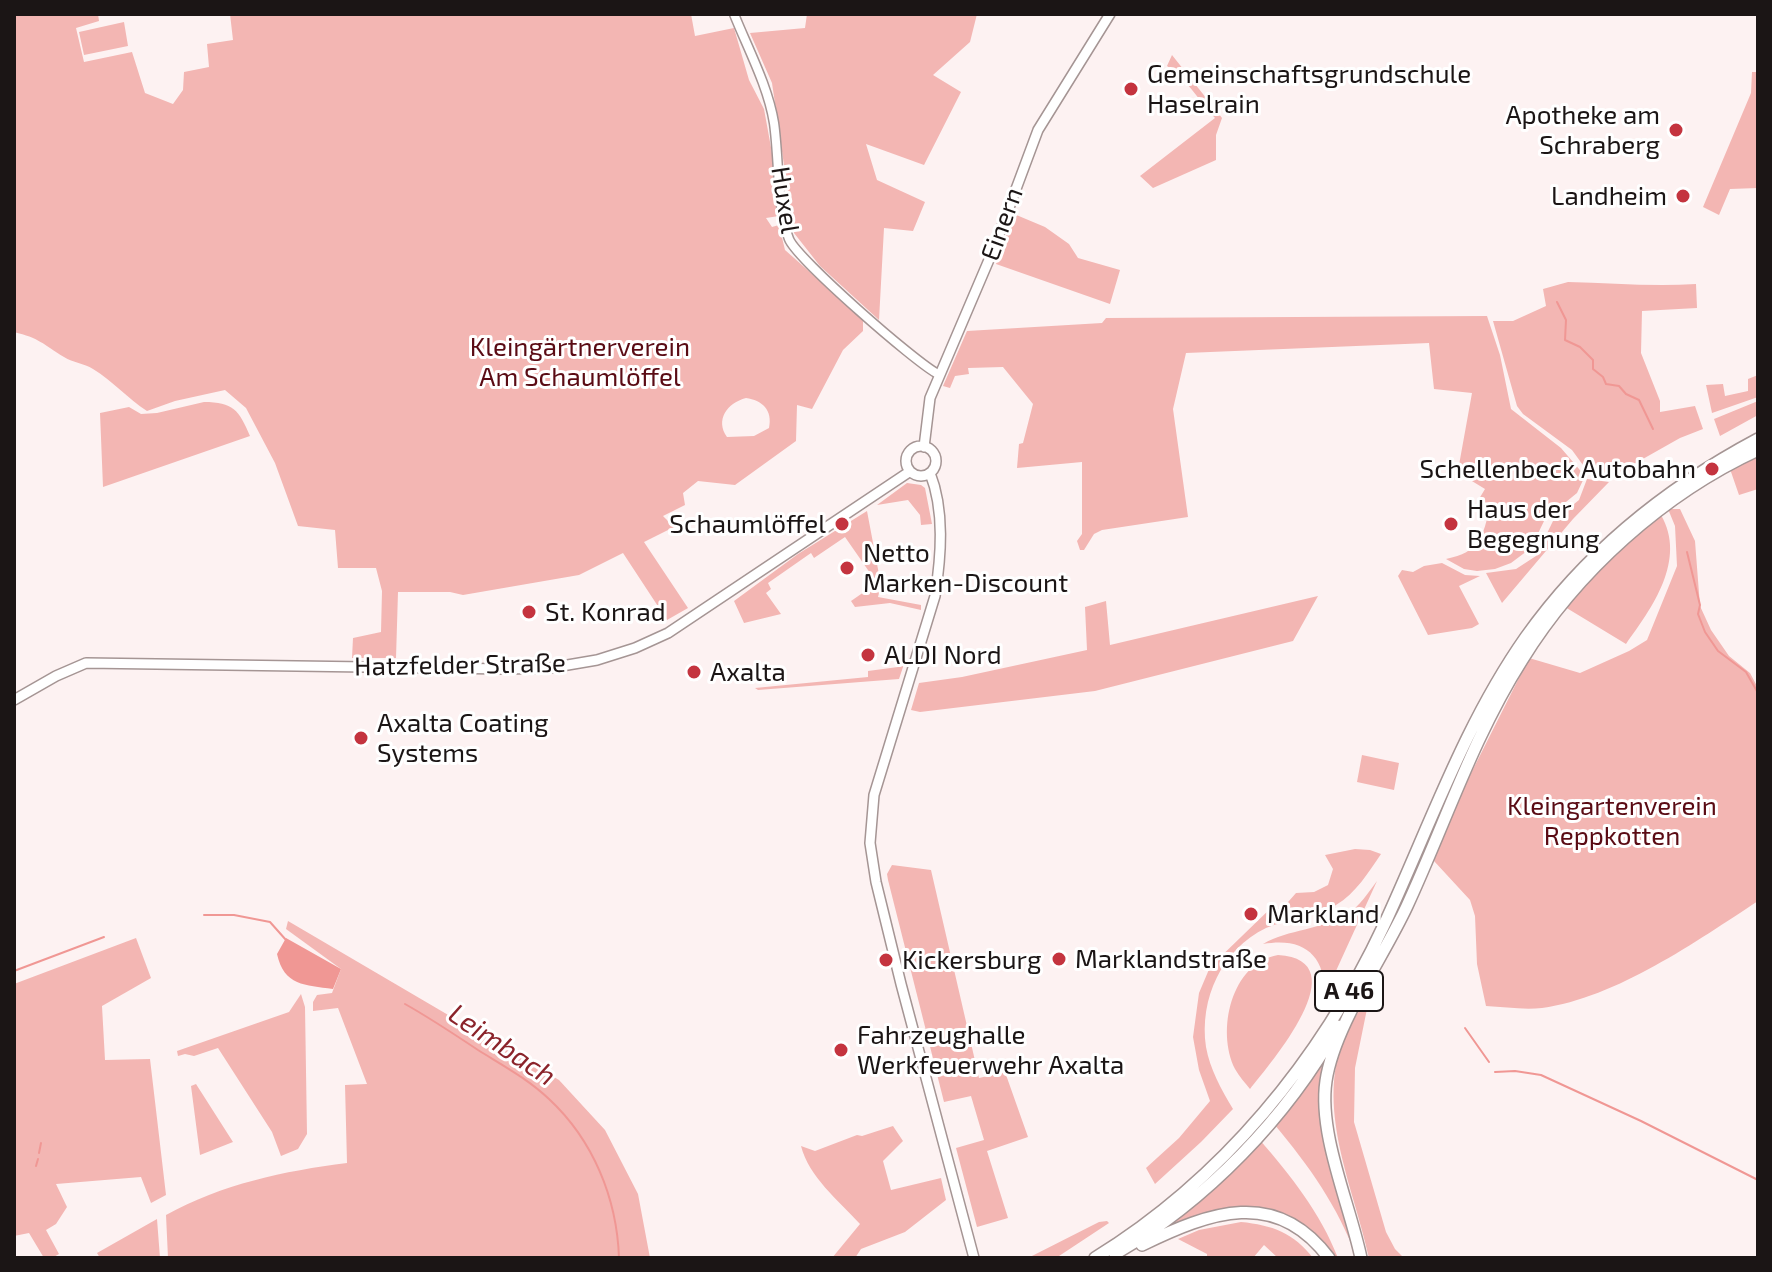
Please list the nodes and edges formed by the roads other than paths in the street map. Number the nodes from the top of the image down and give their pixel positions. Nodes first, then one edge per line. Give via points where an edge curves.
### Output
1 (734, 14) edge
2 (1110, 14) edge
3 (938, 374) junction
4 (1758, 439) edge
5 (924, 447) junction
6 (1758, 450) edge
7 (1734, 456) junction
8 (909, 472) junction
9 (930, 473) junction
10 (14, 700) edge
11 (1414, 873) junction
12 (1373, 971) junction
13 (1276, 1106) junction
14 (1241, 1146) junction
15 (974, 1258) edge
16 (1095, 1258) edge
17 (1107, 1258) edge
18 (1117, 1258) edge
19 (1329, 1258) edge
20 (1361, 1258) edge

1 - 3 street, Huxel via 769,101 784,219 793,248
2 - 3 main road, Einern via 1038,130 994,248
3 - 5 main road, Einern
4 - 7 highway, A 46
5 - 8 main road via 907,453
5 - 9 main road via 936,458
6 - 7 highway, A 46
7 - 11 highway, A 46 via 1645,516 1584,579 1521,662
8 - 9 main road via 919,477
8 - 10 main road, Hatzfelder Straße via 688,622 597,660 507,669 86,663
9 - 15 main road via 940,526 935,596 874,795 870,843 901,984
11 - 12 highway, A 46 via 1407,906
11 - 13 highway, A 46 via 1337,1014
12 - 13 highway, A 46 via 1317,1059
12 - 20 highway via 1333,1054 1325,1101
13 - 14 highway, A 46
14 - 16 highway, A 46
14 - 17 highway, A 46 via 1207,1188 1157,1229
18 - 19 highway via 1196,1221 1245,1212 1288,1220

